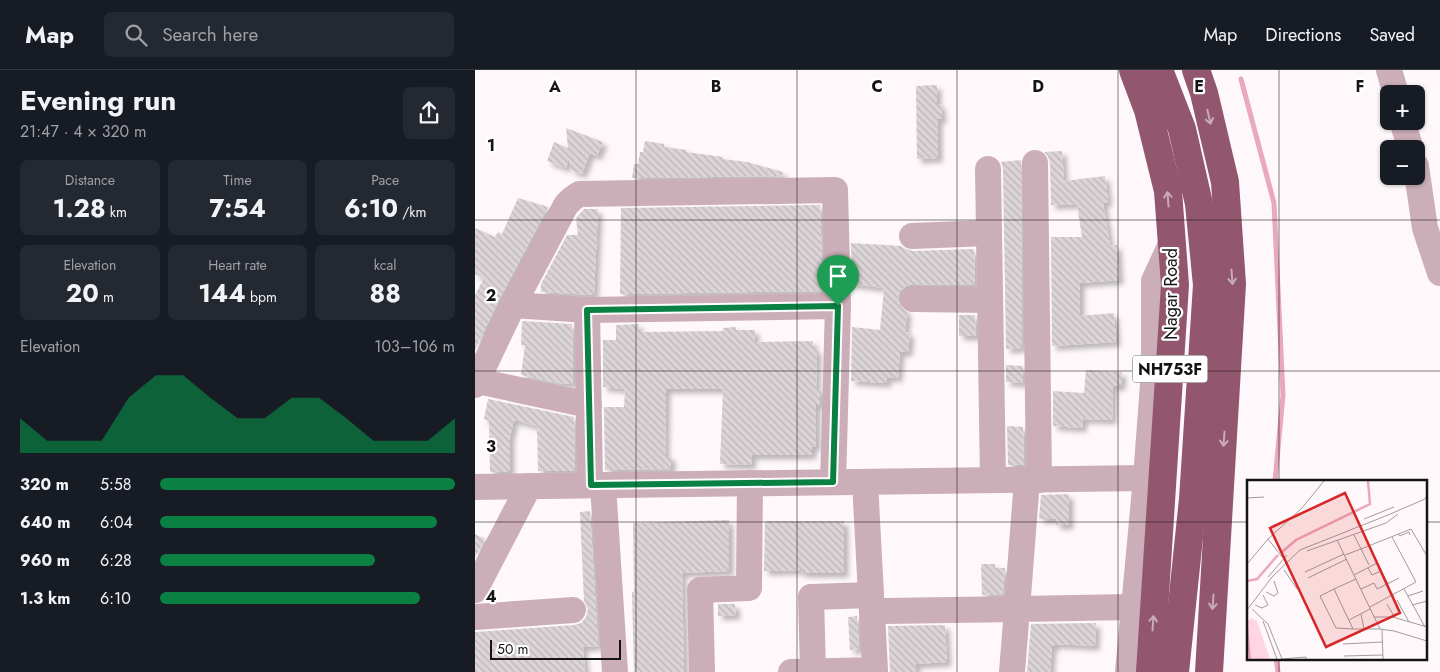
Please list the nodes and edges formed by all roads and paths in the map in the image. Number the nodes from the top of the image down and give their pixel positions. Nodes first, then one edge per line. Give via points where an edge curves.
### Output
1 (1133, 70) edge
2 (1159, 70) edge
3 (1196, 70) edge
4 (1389, 70) edge
5 (1393, 85) edge
6 (1035, 163) dead end
7 (988, 169) dead end
8 (1419, 185) edge
9 (989, 233) junction
10 (912, 236) dead end
11 (1171, 242) junction
12 (1440, 273) edge
13 (913, 299) dead end
14 (990, 300) junction
15 (513, 305) junction
16 (838, 306) junction
17 (587, 310) junction
18 (476, 383) edge
19 (589, 405) junction
20 (1146, 478) junction
21 (993, 480) junction
22 (1033, 480) junction
23 (833, 482) junction
24 (865, 482) junction
25 (750, 483) junction
26 (597, 485) junction
27 (529, 486) junction
28 (475, 487) edge
29 (475, 590) edge
30 (878, 603) junction
31 (1133, 607) junction
32 (1017, 609) junction
33 (573, 610) dead end
34 (475, 617) edge
35 (802, 671) edge
36 (875, 671) edge
37 (615, 672) edge
38 (702, 672) edge
39 (1012, 672) edge
40 (1128, 672) edge
41 (1150, 672) edge
42 (1175, 672) edge
43 (1209, 672) edge

11 -> 1 highway, Nagar Road / NH753F via 1168,191 1149,110
2 - 42 highway via 1182,129 1199,204 1207,285 1193,500
3 -> 43 highway, NH753F via 1225,182 1232,284
4 - 5 street
6 - 22 street
7 - 9 street
8 - 12 street via 1425,228
9 - 10 street
9 - 14 street
11 - 20 street via 1154,281 1153,371
41 -> 11 highway, Nagar Road / NH753F via 1175,285
13 - 14 street
14 - 21 street
15 - 16 street via 566,206 579,194 835,190
15 - 17 street
15 - 18 street
16 - 17 street
16 - 23 street
17 - 19 street
18 - 19 street
19 - 26 street
20 - 22 street
20 - 31 street
21 - 22 street
21 - 24 street
22 - 32 street
23 - 24 street
23 - 25 street
24 - 30 street
25 - 26 street
25 - 38 street via 749,588 700,590
26 - 27 street
26 - 37 street
27 - 28 street
27 - 29 street
30 - 32 street
30 - 35 street via 811,597
30 - 36 street
31 - 32 street
31 - 40 street
32 - 39 street
33 - 34 street
35 - 36 street

